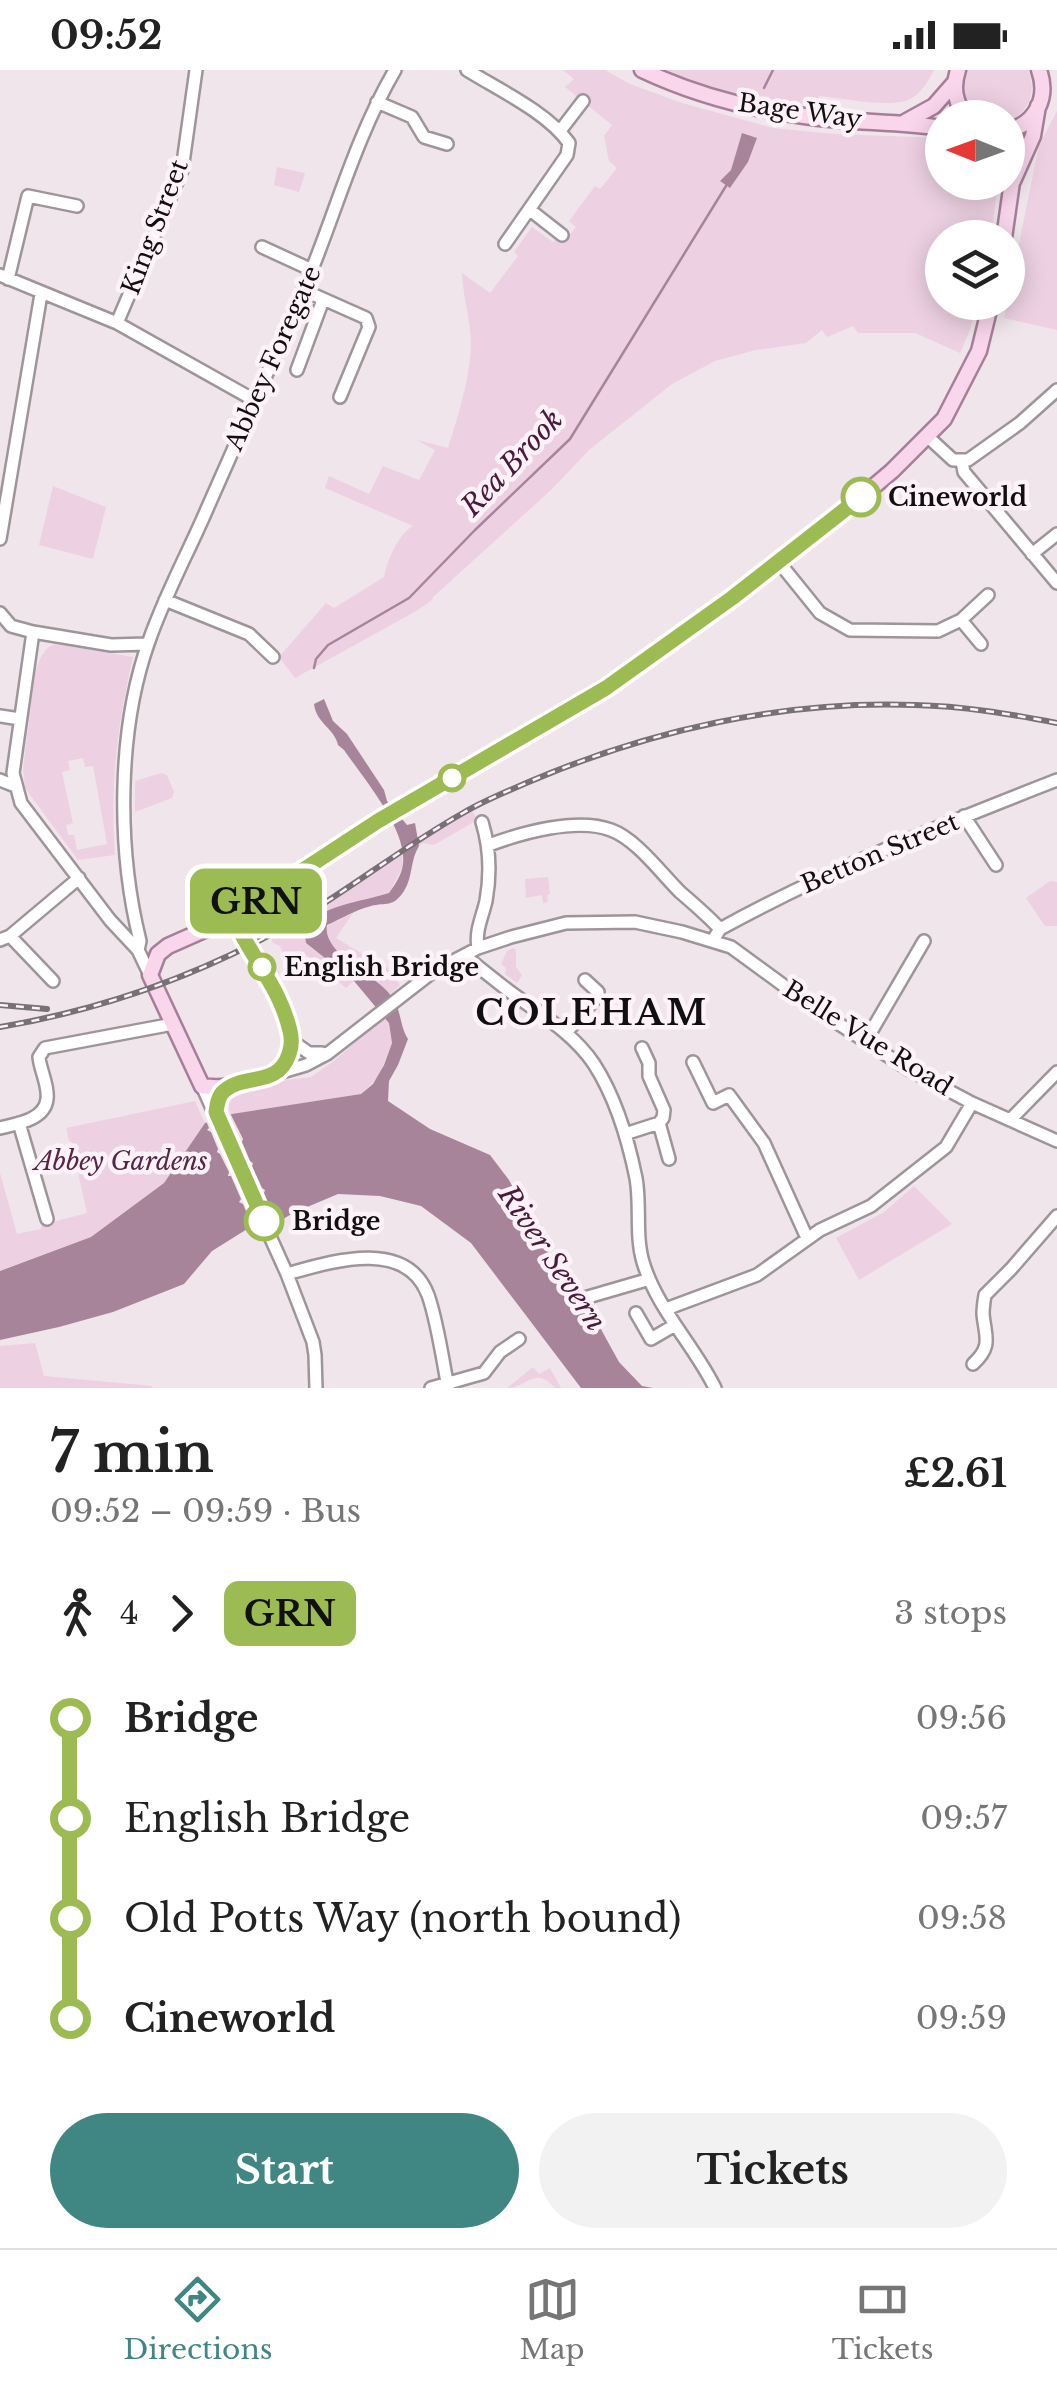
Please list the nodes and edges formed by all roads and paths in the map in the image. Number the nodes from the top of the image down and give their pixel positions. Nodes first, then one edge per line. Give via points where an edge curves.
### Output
1 (196, 70) edge
2 (396, 70) edge
3 (642, 70) edge
4 (1040, 70) edge
5 (469, 72) edge
6 (1057, 73) edge
7 (956, 75) edge
8 (582, 101) dead end
9 (1040, 101) junction
10 (377, 102) junction
11 (1025, 121) edge
12 (904, 122) junction
13 (925, 125) edge
14 (560, 131) junction
15 (447, 144) dead end
16 (1025, 154) edge
17 (77, 206) dead end
18 (530, 210) junction
19 (562, 235) dead end
20 (505, 244) dead end
21 (262, 247) dead end
22 (312, 270) junction
23 (4, 277) edge
24 (303, 290) junction
25 (42, 294) junction
26 (323, 300) junction
27 (986, 320) edge
28 (117, 324) junction
29 (297, 370) dead end
30 (1057, 390) edge
31 (340, 396) dead end
32 (254, 400) junction
33 (927, 436) junction
34 (962, 462) junction
35 (1057, 534) edge
36 (0, 539) edge
37 (1032, 554) junction
38 (778, 562) junction
39 (1057, 583) edge
40 (988, 595) dead end
41 (164, 600) junction
42 (0, 613) edge
43 (962, 620) junction
44 (33, 632) junction
45 (148, 644) junction
46 (980, 644) dead end
47 (273, 657) dead end
48 (0, 716) edge
49 (20, 719) junction
50 (0, 780) edge
51 (1057, 780) edge
52 (15, 786) junction
53 (964, 816) junction
54 (482, 822) dead end
55 (489, 844) junction
56 (996, 865) dead end
57 (79, 878) junction
58 (236, 924) junction
59 (716, 930) junction
60 (5, 938) edge
61 (924, 942) dead end
62 (139, 945) junction
63 (168, 946) junction
64 (478, 948) junction
65 (465, 956) junction
66 (150, 975) junction
67 (53, 980) dead end
68 (585, 980) dead end
69 (173, 1024) junction
70 (566, 1033) junction
71 (292, 1041) junction
72 (865, 1042) junction
73 (642, 1048) dead end
74 (327, 1054) junction
75 (693, 1062) dead end
76 (1057, 1072) edge
77 (275, 1074) junction
78 (202, 1086) junction
79 (226, 1088) junction
80 (972, 1103) junction
81 (216, 1113) junction
82 (1010, 1120) junction
83 (659, 1123) junction
84 (19, 1124) junction
85 (0, 1128) edge
86 (625, 1134) junction
87 (1057, 1142) edge
88 (669, 1159) dead end
89 (1057, 1216) edge
90 (47, 1219) dead end
91 (806, 1238) junction
92 (287, 1274) junction
93 (644, 1281) dead end
94 (581, 1300) dead end
95 (666, 1309) junction
96 (636, 1313) dead end
97 (675, 1325) junction
98 (520, 1339) dead end
99 (651, 1339) junction
100 (658, 1352) dead end
101 (972, 1364) dead end
102 (472, 1384) edge
103 (448, 1386) edge
104 (316, 1388) edge
105 (430, 1388) edge
106 (716, 1388) edge

1 - 28 street, King Street via 182,170
2 - 10 street, Abbey Foregate
3 - 12 main road, Bage Way via 688,90 770,111
4 - 9 main road
5 - 14 street
6 - 9 main road
7 - 12 main road via 934,106
8 - 14 street
9 - 11 main road
9 - 16 main road
10 - 15 street via 412,116 424,137
10 - 22 street, Abbey Foregate
12 - 13 main road, Bage Way
14 - 18 street via 569,143 567,155
17 - 23 street via 28,196
18 - 19 street
18 - 20 street
21 - 22 street
22 - 24 street, Abbey Foregate
23 - 25 street
24 - 26 street
24 - 32 street, Abbey Foregate
25 - 28 street
25 - 36 street
26 - 29 street
26 - 31 street via 366,318 369,327
27 - 33 main road via 965,382
28 - 32 street
30 - 34 street
32 - 41 street, Abbey Foregate
33 - 34 street
33 - 38 main road
34 - 37 street
35 - 37 street
37 - 39 street
38 - 43 street via 820,613 850,630 938,632
38 - 58 main road via 606,688 378,821 256,901
40 - 43 street
41 - 45 street, Abbey Foregate
41 - 47 street via 248,634
42 - 44 street via 11,626
43 - 46 street
44 - 45 street
44 - 49 street
45 - 62 street, Abbey Foregate via 131,714 125,780 126,856
48 - 49 street
49 - 52 street
50 - 52 street
51 - 53 street, Betton Street
52 - 57 street, Abbey Foregate
53 - 56 street
53 - 59 street, Betton Street
54 - 55 street
55 - 59 street via 563,827 608,829 633,844
55 - 64 street
57 - 60 street
57 - 62 street, Abbey Foregate
58 - 63 main road
58 - 71 main road via 249,928
59 - 64 street, Belle Vue Road via 566,923
59 - 72 street, Belle Vue Road
60 - 67 street
61 - 72 street
62 - 63 street
62 - 66 street, Abbey Foregate
63 - 66 main road
64 - 65 street, Belle Vue Road
65 - 70 street
65 - 74 street, Belle Vue Road via 434,971
66 - 69 main road, Abbey Foregate
68 - 70 street via 598,995
69 - 78 main road, Abbey Foregate
69 - 84 street via 45,1048 39,1057 46,1104
70 - 86 street via 593,1062
71 - 74 street via 309,1053
71 - 77 main road
72 - 80 street, Belle Vue Road
73 - 83 street via 664,1110
74 - 77 street, Belle Vue Road
75 - 91 street via 713,1103 730,1094 764,1142
76 - 82 street
77 - 79 main road
78 - 79 main road
78 - 81 street, Abbey Foregate
79 - 81 street
80 - 82 street, Belle Vue Road
80 - 91 street via 946,1148 871,1206
81 - 92 street
82 - 87 street, Belle Vue Road
83 - 86 street
83 - 88 street
84 - 85 street
84 - 90 street
86 - 95 street via 640,1204 641,1253
89 - 101 street via 985,1295 986,1345
91 - 95 street via 757,1274
92 - 103 street via 366,1257 406,1268 428,1296
92 - 104 street via 316,1355
93 - 94 street
95 - 97 street
96 - 99 street
97 - 99 street
97 - 106 street
98 - 102 street
99 - 100 street
102 - 103 street
103 - 105 street

